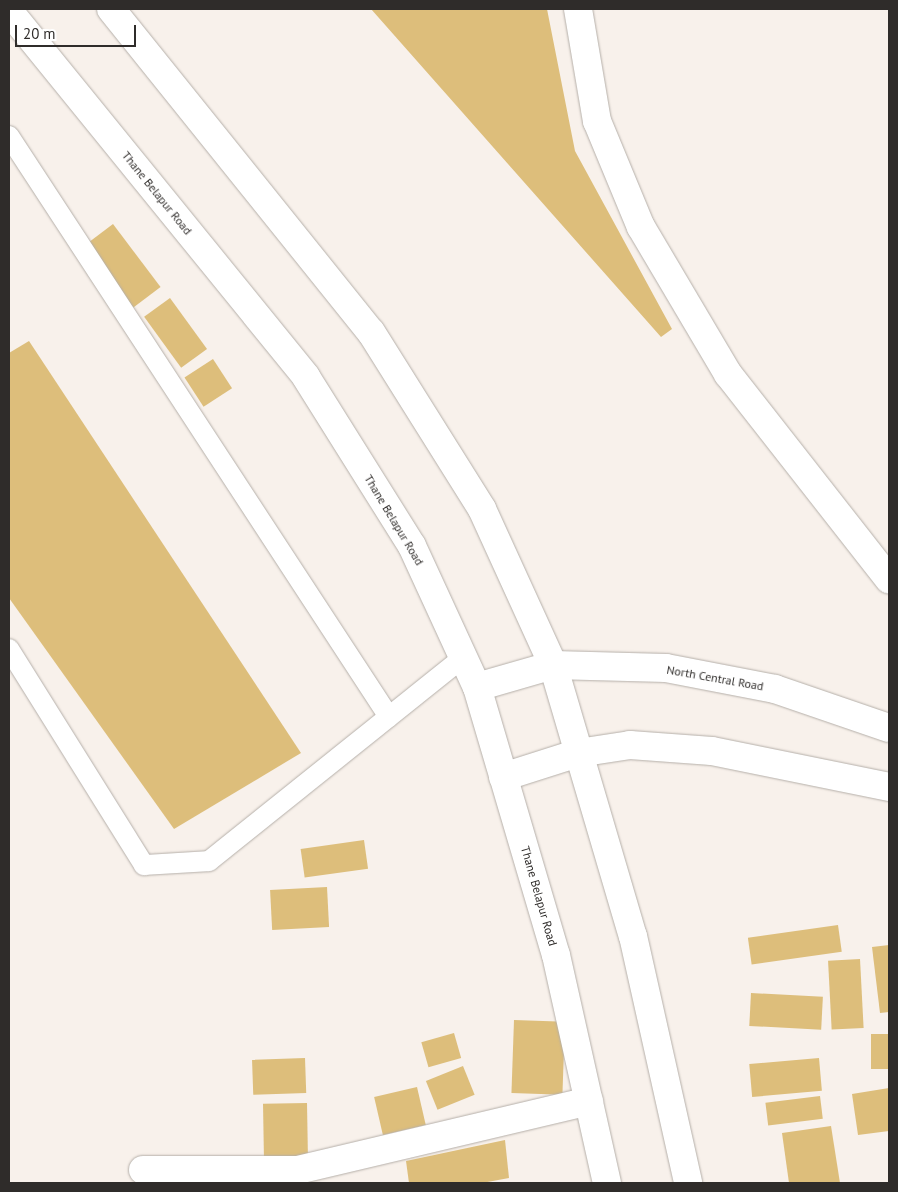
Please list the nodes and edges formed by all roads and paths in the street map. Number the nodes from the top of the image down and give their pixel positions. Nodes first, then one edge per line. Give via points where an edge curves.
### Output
1 (111, 9) edge
2 (578, 9) edge
3 (9, 11) edge
4 (9, 136) edge
5 (889, 580) edge
6 (9, 649) edge
7 (464, 657) junction
8 (553, 665) junction
9 (477, 687) junction
10 (389, 717) junction
11 (889, 728) edge
12 (578, 753) junction
13 (504, 777) junction
14 (889, 787) edge
15 (589, 1101) junction
16 (143, 1170) dead end
17 (607, 1183) edge
18 (688, 1183) edge

1 - 8 main road via 371,332 482,509
2 - 5 main road via 597,121 641,227 728,374
3 - 7 main road, Thane Belapur Road via 306,377 412,546
4 - 10 lane
6 - 10 lane via 144,865 209,861
7 - 9 main road, Thane Belapur Road
7 - 10 lane
8 - 9 main road, North Central Road
8 - 11 main road, North Central Road via 666,668 775,689
8 - 12 main road
9 - 13 main road, Thane Belapur Road
12 - 13 main road
12 - 14 main road via 630,745 712,751
12 - 18 main road via 633,936
13 - 15 main road, Thane Belapur Road via 556,955
15 - 16 main road via 298,1170
15 - 17 main road, Thane Belapur Road

